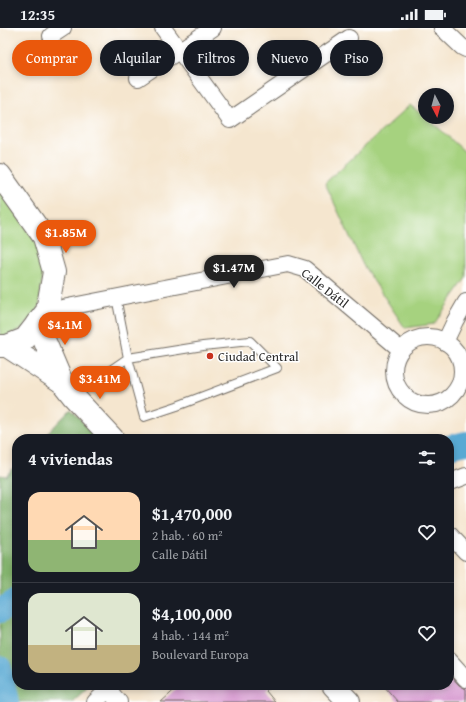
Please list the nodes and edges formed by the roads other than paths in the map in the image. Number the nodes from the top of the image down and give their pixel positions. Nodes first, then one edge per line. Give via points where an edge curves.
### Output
1 (163, 28) edge
2 (212, 28) edge
3 (442, 28) edge
4 (349, 38) dead end
5 (466, 49) edge
6 (179, 51) junction
7 (138, 78) dead end
8 (0, 175) edge
9 (116, 297) junction
10 (463, 313) edge
11 (23, 333) edge
12 (445, 342) junction
13 (401, 350) junction
14 (128, 358) junction
15 (67, 389) junction
16 (108, 434) edge
17 (466, 476) edge
18 (454, 481) edge
19 (454, 539) edge
20 (466, 552) edge
21 (454, 666) edge
22 (466, 679) edge
23 (109, 690) edge
24 (112, 690) edge
25 (338, 690) edge
26 (95, 702) edge
27 (119, 702) edge
28 (349, 702) edge

1 - 6 street
2 - 6 street
3 - 5 street
4 - 6 street via 230,120
6 - 7 street
8 - 11 main road via 44,237 54,272
9 - 11 street, Calle Dátil
9 - 13 street, Calle Dátil via 288,264 305,269
9 - 14 lane
10 - 12 street
11 - 15 main road
11 - 15 main road
12 - 13 street via 436,338 417,338
12 - 13 street via 454,349 460,359 462,371 460,382 454,392 445,400 434,404 422,404 402,393 396,383 394,371
14 - 14 lane via 144,417 277,368 250,341
14 - 15 lane
15 - 16 main road
17 - 18 street
19 - 20 street
21 - 22 street
23 - 26 street
24 - 27 street
25 - 28 main road

